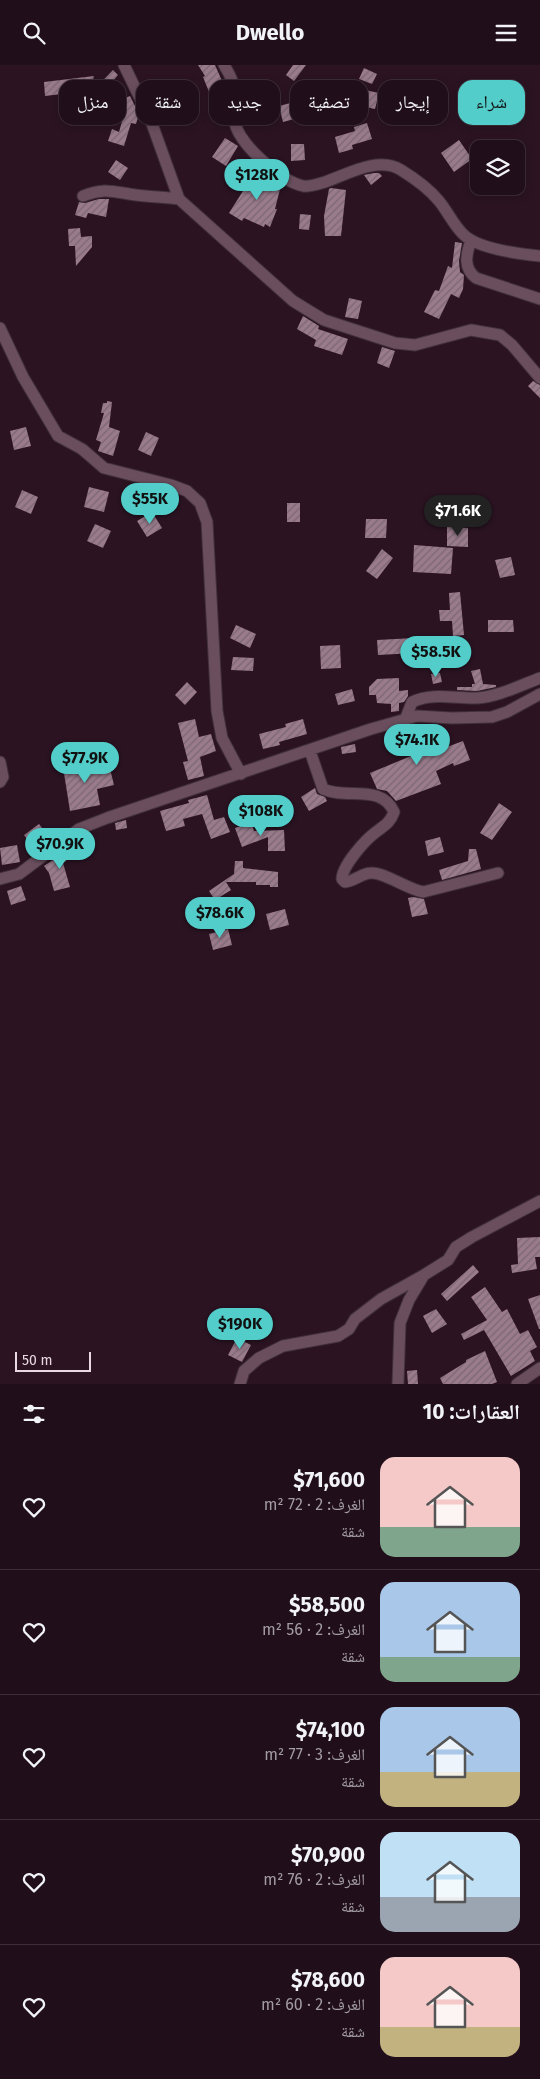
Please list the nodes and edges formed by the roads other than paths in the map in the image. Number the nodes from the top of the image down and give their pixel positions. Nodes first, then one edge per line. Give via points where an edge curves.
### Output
1 (124, 65) edge
2 (224, 65) edge
3 (83, 196) dead end
4 (179, 199) junction
5 (471, 240) junction
6 (540, 256) edge
7 (540, 299) edge
8 (0, 328) edge
9 (540, 378) edge
10 (540, 678) edge
11 (540, 694) edge
12 (405, 719) junction
13 (310, 751) junction
14 (0, 763) edge
15 (240, 774) junction
16 (0, 782) edge
17 (498, 873) dead end
18 (0, 879) edge
19 (540, 1201) edge
20 (424, 1275) junction
21 (540, 1368) edge
22 (240, 1384) edge
23 (398, 1384) edge
24 (517, 1384) edge

1 - 4 street via 151,121
2 - 5 street via 234,87 238,133 280,174 306,187 371,165 390,165 430,192 463,235
3 - 4 street via 106,189
4 - 9 street via 309,313 374,337 408,345 471,330 493,333 512,345
5 - 6 street via 500,250
5 - 7 street via 466,258 470,273 476,278
8 - 15 street via 23,377 58,436 82,449 104,469 171,485 187,491 200,503 207,522 218,711 222,738
10 - 12 street via 479,698 419,699 412,702
11 - 12 street via 508,713 492,717 452,719 423,716
12 - 13 street
13 - 15 street
13 - 17 street via 323,789 383,798 394,812 391,821 370,837 349,862 342,875 345,882 373,873 423,892
14 - 16 street via 3,777
15 - 18 street via 79,829 19,874
19 - 20 street via 456,1247 448,1260
20 - 22 street via 380,1299 338,1336 283,1346 259,1358 244,1371
20 - 23 street via 400,1323
21 - 24 street

